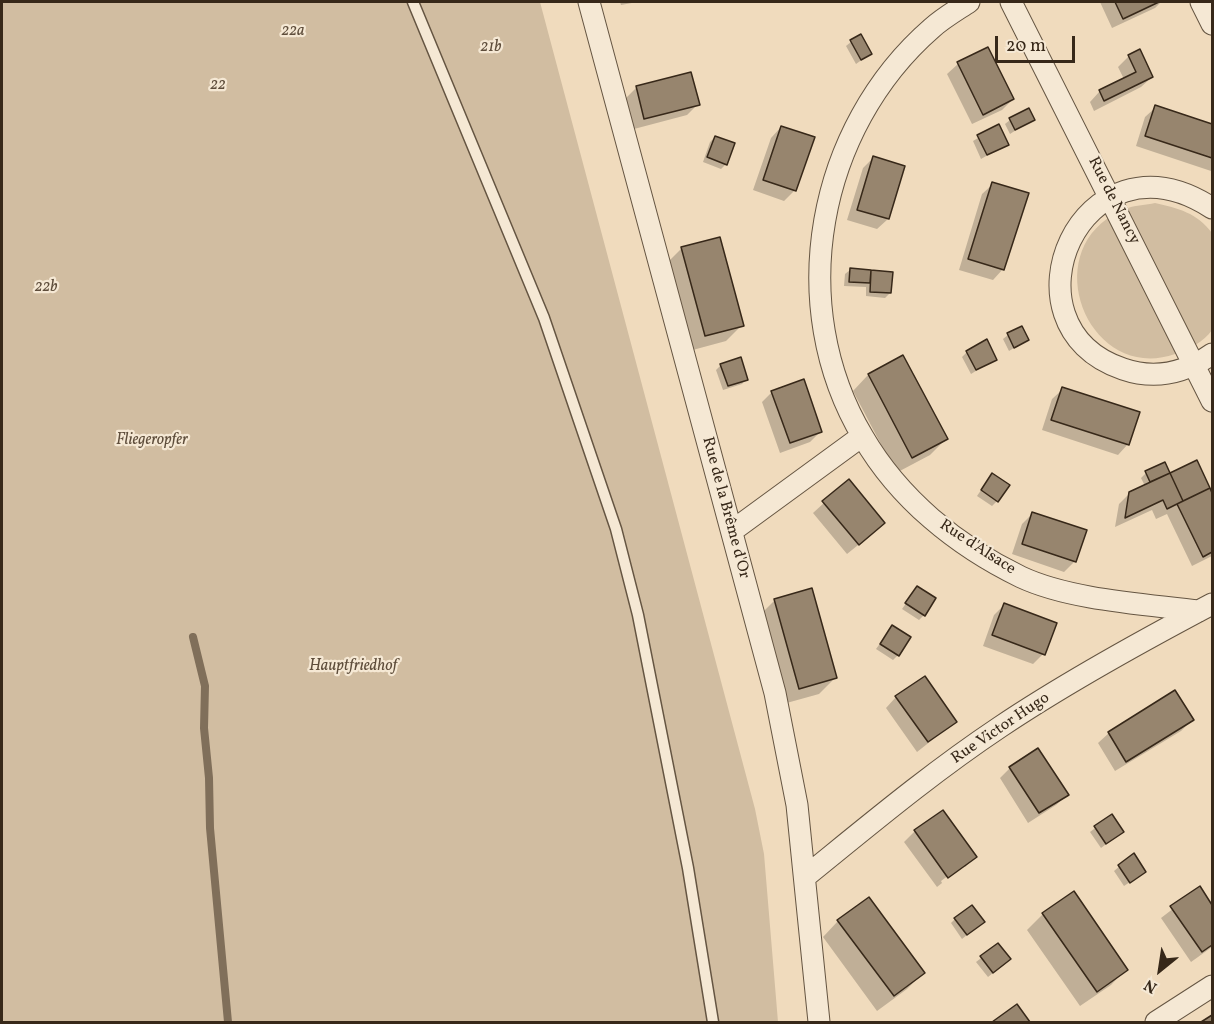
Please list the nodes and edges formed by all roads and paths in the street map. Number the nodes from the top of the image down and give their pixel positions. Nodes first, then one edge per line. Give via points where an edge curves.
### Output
1 (412, 2) edge
2 (589, 2) edge
3 (969, 2) edge
4 (1011, 2) edge
5 (1201, 2) edge
6 (1212, 24) edge
7 (1112, 196) junction
8 (1212, 207) edge
9 (1212, 354) edge
10 (1195, 366) junction
11 (1212, 401) edge
12 (862, 436) junction
13 (732, 531) junction
14 (1206, 608) edge
15 (805, 877) junction
16 (1212, 986) edge
17 (713, 1023) edge
18 (819, 1023) edge
19 (1155, 1023) edge

1 - 17 lane via 544,318 616,528 661,730
2 - 13 street, Rue de la Brême d'Or
3 - 12 street, Rue d'Alsace via 917,42 874,94 850,136 832,183 822,227 820,297 826,342
4 - 7 street, Rue de Nancy
5 - 6 street
7 - 8 street via 1138,188 1166,187 1193,195
7 - 10 street, Rue de Nancy
7 - 10 street via 1087,213 1066,246 1060,265 1060,294 1068,322 1085,346 1109,364 1137,374 1167,375
9 - 10 street
10 - 11 street, Rue de Nancy
12 - 13 street
12 - 14 street, Rue d'Alsace via 912,501 949,534 1023,578 1111,600
13 - 15 street, Rue de la Brême d'Or via 792,772
14 - 15 street, Rue Victor Hugo via 1000,727 925,780
15 - 18 street, Rue de la Brême d'Or
16 - 19 street

